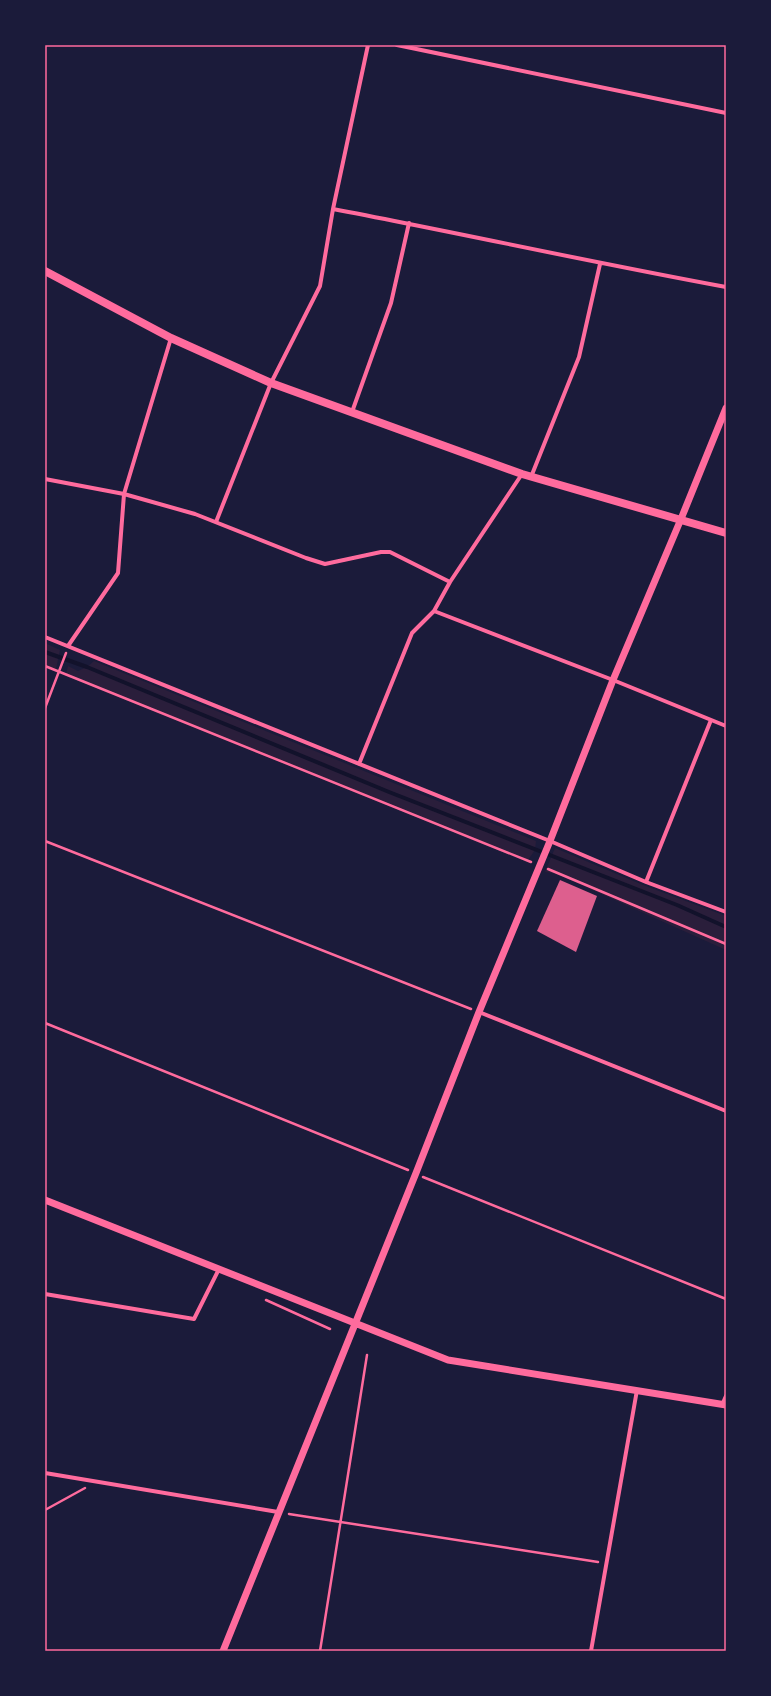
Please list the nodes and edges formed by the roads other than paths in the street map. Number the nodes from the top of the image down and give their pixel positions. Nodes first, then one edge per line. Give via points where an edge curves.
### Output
1 (368, 45) edge
2 (397, 45) edge
3 (726, 113) edge
4 (333, 209) junction
5 (408, 223) junction
6 (600, 264) junction
7 (45, 271) edge
8 (726, 287) edge
9 (171, 338) junction
10 (271, 383) junction
11 (726, 408) edge
12 (352, 412) junction
13 (522, 474) junction
14 (531, 477) junction
15 (45, 479) edge
16 (124, 494) junction
17 (681, 519) junction
18 (216, 522) junction
19 (726, 533) edge
20 (450, 582) junction
21 (434, 612) junction
22 (45, 637) edge
23 (68, 646) junction
24 (613, 680) junction
25 (711, 720) junction
26 (726, 726) edge
27 (359, 764) junction
28 (550, 841) junction
29 (646, 882) junction
30 (726, 912) edge
31 (479, 1012) junction
32 (726, 1111) edge
33 (45, 1200) edge
34 (219, 1269) junction
35 (45, 1294) edge
36 (354, 1323) junction
37 (637, 1390) junction
38 (726, 1396) edge
39 (724, 1405) edge
40 (45, 1473) edge
41 (278, 1512) junction
42 (222, 1651) edge
43 (591, 1651) edge

1 - 4 street
2 - 3 street
4 - 5 street
4 - 10 street via 320,286
5 - 6 street
5 - 12 street via 392,303
6 - 8 street
6 - 14 street via 579,357
7 - 9 main road
9 - 10 main road
9 - 16 street
10 - 12 main road
10 - 18 street
11 - 17 street
12 - 13 main road
13 - 14 main road
13 - 20 street
14 - 17 main road
15 - 16 street
16 - 18 street
16 - 23 street via 118,573
17 - 19 main road
17 - 24 street
18 - 20 street via 325,564 390,552
20 - 21 street
21 - 24 street
21 - 27 street via 412,633
22 - 23 street
23 - 27 street
24 - 25 street
24 - 28 street
25 - 26 street
25 - 29 street
27 - 28 street
28 - 29 street
28 - 31 street
29 - 30 street
31 - 32 street
31 - 36 street
33 - 34 street
34 - 35 street via 194,1319
34 - 36 street
36 - 37 street via 448,1360
36 - 41 street
37 - 39 street
37 - 43 street
38 - 39 street
40 - 41 street
41 - 42 street

